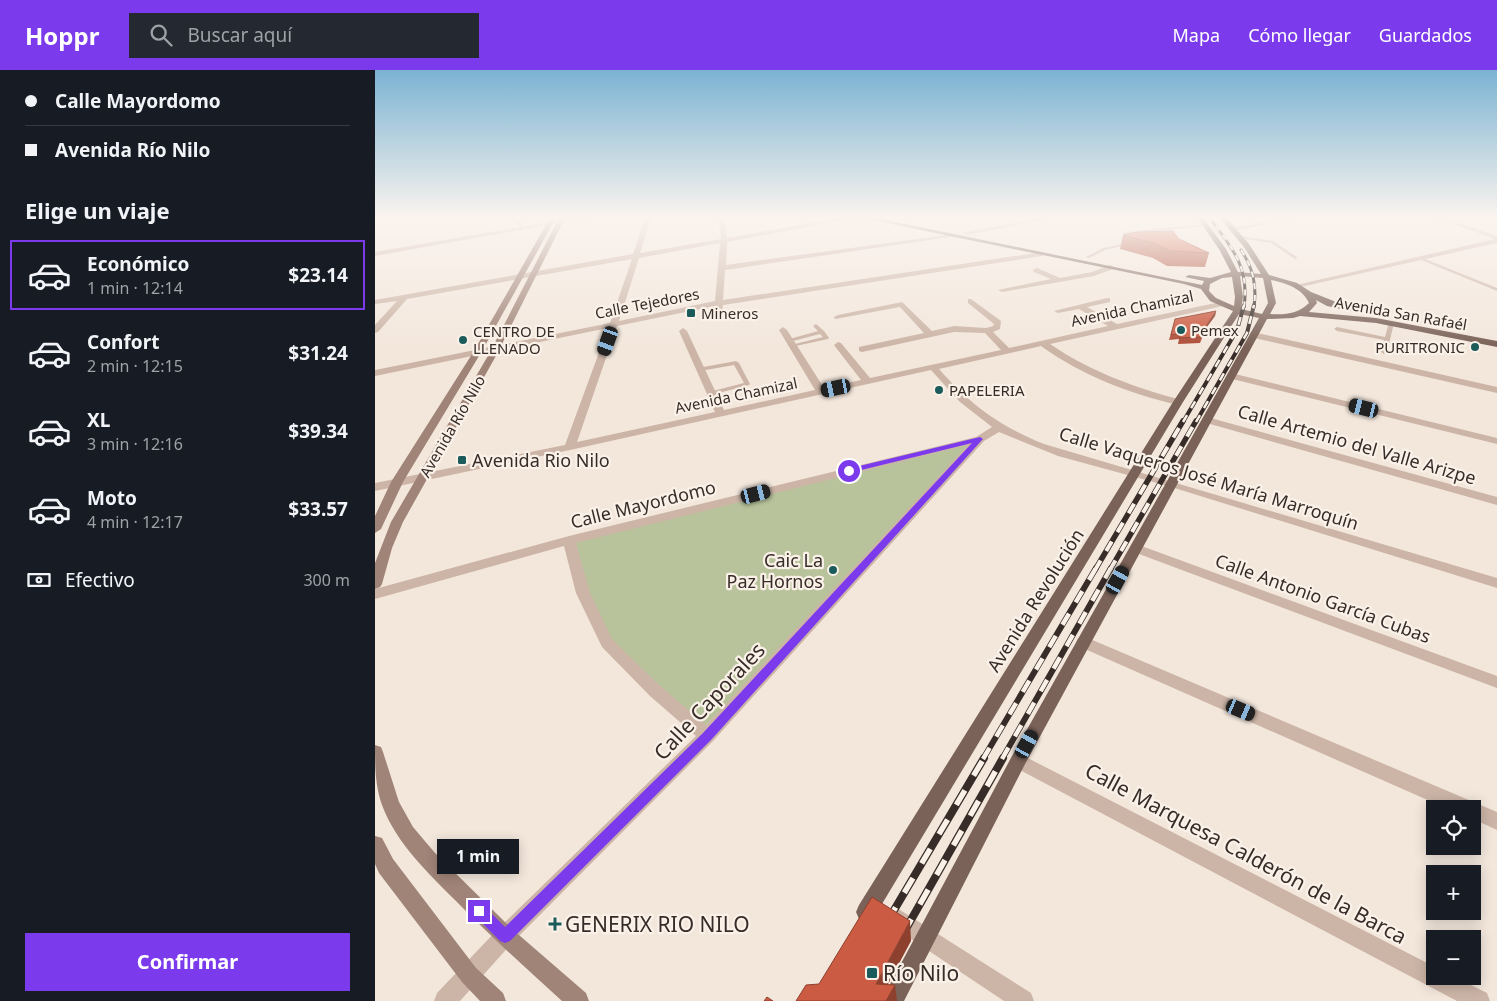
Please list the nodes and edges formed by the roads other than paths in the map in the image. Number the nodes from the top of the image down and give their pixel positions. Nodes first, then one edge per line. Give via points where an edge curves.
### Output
1 (531, 259) edge
2 (540, 259) edge
3 (621, 259) edge
4 (634, 259) edge
5 (723, 259) edge
6 (784, 259) edge
7 (1006, 259) edge
8 (1070, 259) edge
9 (1095, 259) edge
10 (1231, 259) edge
11 (1255, 259) edge
12 (1414, 259) edge
13 (1423, 259) edge
14 (1110, 267) junction
15 (722, 268) junction
16 (1037, 270) dead end
17 (1235, 274) junction
18 (533, 275) junction
19 (1267, 276) junction
20 (519, 277) junction
21 (1059, 280) junction
22 (1211, 280) junction
23 (1296, 286) junction
24 (1205, 288) junction
25 (1497, 290) edge
26 (1002, 291) dead end
27 (1309, 294) junction
28 (403, 297) junction
29 (1107, 300) dead end
30 (971, 301) dead end
31 (375, 302) edge
32 (719, 303) junction
33 (1220, 304) junction
34 (1080, 306) junction
35 (1059, 311) dead end
36 (1237, 311) junction
37 (1299, 314) junction
38 (718, 315) dead end
39 (1263, 316) junction
40 (838, 317) dead end
41 (1391, 323) junction
42 (614, 324) junction
43 (816, 326) dead end
44 (1116, 327) junction
45 (1337, 329) dead end
46 (375, 330) edge
47 (783, 330) dead end
48 (683, 331) dead end
49 (987, 331) junction
50 (929, 334) junction
51 (1253, 335) junction
52 (1497, 338) edge
53 (1387, 340) junction
54 (791, 343) junction
55 (1043, 343) junction
56 (1497, 344) edge
57 (838, 345) dead end
58 (496, 349) junction
59 (862, 349) dead end
60 (1007, 350) junction
61 (478, 351) junction
62 (1384, 352) dead end
63 (933, 367) junction
64 (700, 369) junction
65 (375, 372) edge
66 (1231, 376) junction
67 (867, 381) junction
68 (1497, 390) edge
69 (821, 392) junction
70 (711, 393) junction
71 (1178, 402) junction
72 (721, 414) junction
73 (1207, 420) junction
74 (999, 428) junction
75 (980, 439) junction
76 (1497, 441) edge
77 (570, 447) junction
78 (1135, 473) junction
79 (423, 477) junction
80 (397, 482) junction
81 (1171, 484) junction
82 (375, 487) edge
83 (1497, 501) edge
84 (375, 529) edge
85 (569, 540) junction
86 (1135, 548) junction
87 (1497, 583) edge
88 (375, 584) edge
89 (375, 594) edge
90 (1083, 642) junction
91 (1497, 682) edge
92 (707, 736) junction
93 (375, 752) edge
94 (1018, 761) junction
95 (1450, 800) edge
96 (1481, 814) edge
97 (1497, 821) edge
98 (375, 845) edge
99 (872, 902) junction
100 (857, 926) edge
101 (505, 936) junction
102 (926, 938) junction
103 (469, 976) junction
104 (445, 1001) edge
105 (495, 1001) edge
106 (578, 1001) edge
107 (891, 1001) edge
108 (1023, 1001) edge
109 (1479, 1001) edge

1 - 20 main road, Avenida Río Nilo
2 - 18 main road, Avenida Río Nilo
3 - 18 street
4 - 42 street
5 - 15 street
6 - 15 street
7 - 32 street, Calle Tejedores
8 - 14 main road
9 - 22 main road
10 - 17 main road
11 - 19 main road
12 - 23 street
13 - 25 lane
14 - 21 street via 1094,274
14 - 24 main road
15 - 32 street
16 - 21 street
17 - 19 main road, Avenida San Rafaél
17 - 22 main road, Avenida San Rafaél
17 - 36 main road via 1240,293
18 - 20 street
18 - 58 main road, Avenida Río Nilo
19 - 23 main road, Avenida San Rafaél
19 - 39 main road via 1272,303
20 - 28 street
20 - 61 main road, Avenida Río Nilo
21 - 26 street
22 - 24 main road
23 - 27 main road, Avenida San Rafaél
24 - 33 main road via 1208,295
27 - 37 main road via 1313,300 1311,308
27 - 52 main road, Avenida San Rafaél via 1357,311
28 - 31 street
28 - 46 street
29 - 34 street
30 - 49 street via 998,323 997,327
32 - 38 street
32 - 42 street, Calle Tejedores
33 - 36 main road, Avenida San Rafaél
33 - 44 street, Avenida Chamizal via 1191,315
34 - 35 street
34 - 44 street
36 - 39 main road, Avenida San Rafaél
36 - 71 main road, Avenida Revolución via 1216,331
37 - 39 main road, Avenida San Rafaél
37 - 41 main road, Avenida San Rafaél via 1342,314
39 - 51 main road
40 - 50 street via 902,304
41 - 53 lane
41 - 56 main road, Avenida San Rafaél
42 - 58 street, Calle Tejedores
42 - 77 street
43 - 54 lane via 826,338
44 - 55 street, Avenida Chamizal
45 - 53 lane
47 - 54 street
48 - 64 street
49 - 50 street via 960,328
49 - 60 street
50 - 59 street
51 - 66 main road
51 - 68 street
53 - 62 lane
54 - 69 street
55 - 60 street, Avenida Chamizal
55 - 71 street via 1062,358 1096,376 1128,389
57 - 67 street
58 - 61 street, Calle Tejedores
58 - 79 main road, Avenida Río Nilo
60 - 63 street, Avenida Chamizal
61 - 65 street, Calle Tejedores
61 - 80 main road, Avenida Río Nilo
63 - 67 street, Avenida Chamizal
63 - 74 street, Calle Vaqueros José María Marroquín via 949,386
64 - 70 street
64 - 70 lane via 736,363 747,384
66 - 73 main road
66 - 76 street
67 - 69 street, Avenida Chamizal
69 - 72 street, Avenida Chamizal
70 - 72 street
71 - 78 main road, Avenida Revolución
72 - 77 street, Avenida Chamizal
73 - 81 main road
73 - 83 street, Calle Artemio del Valle Arizpe
74 - 75 street, Calle Caporales
74 - 78 street, Calle Vaqueros José María Marroquín via 1084,460
75 - 85 street, Calle Mayordomo
75 - 92 street, Calle Caporales
77 - 79 street, Avenida Chamizal
78 - 81 street, Calle Vaqueros José María Marroquín
78 - 99 main road, Avenida Revolución
79 - 80 street, Avenida Chamizal
79 - 88 main road, Avenida Río Nilo via 397,522
80 - 82 street, Avenida Chamizal
80 - 84 main road, Avenida Río Nilo
81 - 86 main road
81 - 87 street, Calle Vaqueros José María Marroquín
85 - 89 street, Calle Mayordomo
85 - 92 street via 583,593 607,643 655,692
86 - 90 main road
86 - 91 street, Calle Antonio García Cubas
90 - 94 main road
90 - 95 street
92 - 101 street, Calle Caporales
93 - 101 main road via 391,805 407,833 428,860
94 - 102 main road
94 - 109 street, Calle Marquesa Calderón de la Barca
96 - 97 street
98 - 103 main road via 386,866
99 - 100 main road, Avenida Revolución
99 - 102 street
101 - 103 street, Calle Caporales
101 - 106 main road
102 - 107 main road
102 - 108 street
103 - 104 street, Calle Caporales
103 - 105 main road

